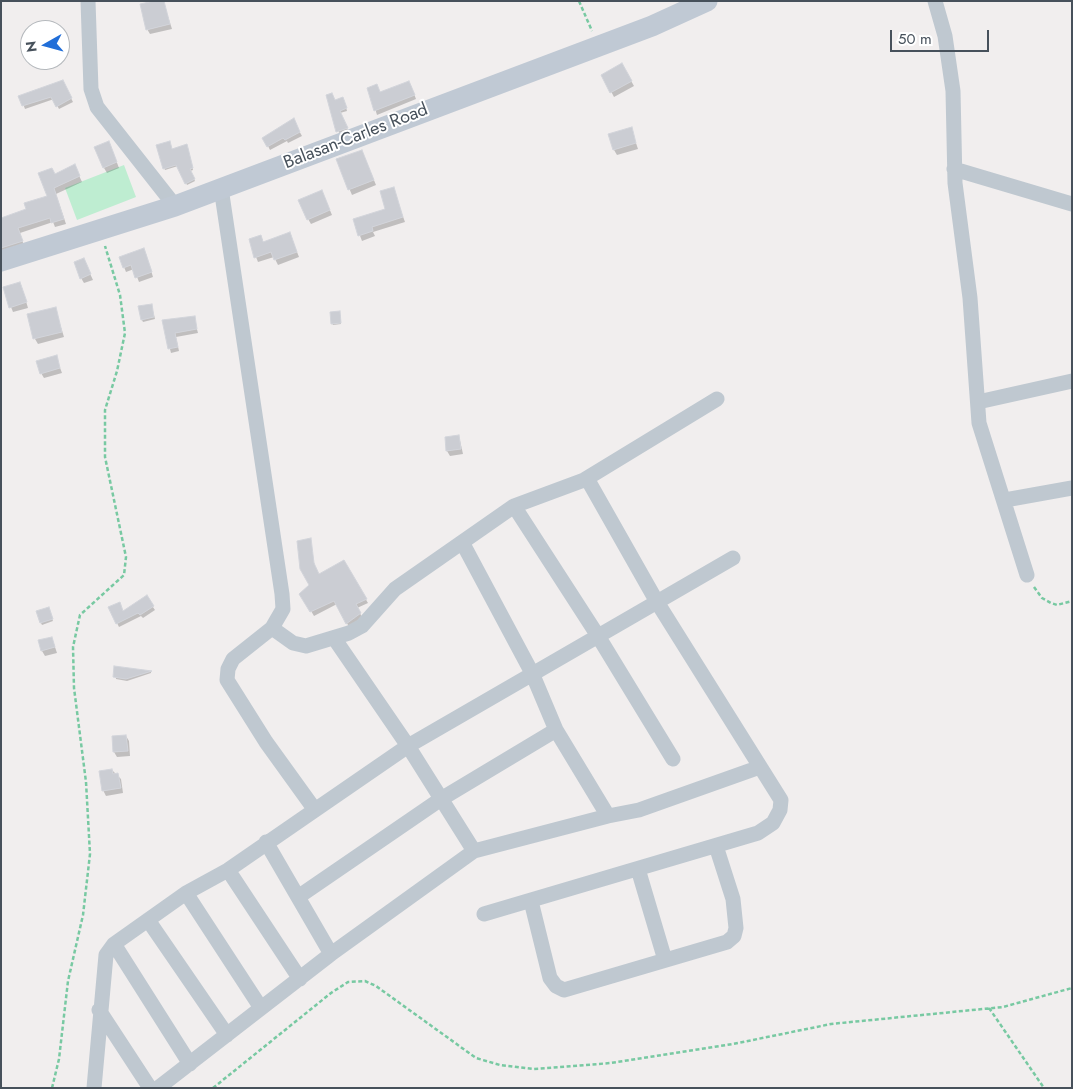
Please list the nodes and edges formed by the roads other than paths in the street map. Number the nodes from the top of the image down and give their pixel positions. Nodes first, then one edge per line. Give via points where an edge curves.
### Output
1 (88, 1) edge
2 (707, 1) edge
3 (935, 1) edge
4 (954, 169) junction
5 (221, 188) junction
6 (1072, 204) edge
7 (175, 206) junction
8 (1, 261) edge
9 (1072, 380) edge
10 (717, 399) dead end
11 (978, 402) junction
12 (584, 480) junction
13 (1072, 488) edge
14 (1004, 500) junction
15 (514, 506) junction
16 (462, 542) junction
17 (733, 558) dead end
18 (1026, 575) road end
19 (657, 602) junction
20 (272, 628) junction
21 (598, 636) junction
22 (334, 638) junction
23 (532, 673) junction
24 (556, 730) junction
25 (408, 746) junction
26 (673, 759) dead end
27 (760, 767) junction
28 (441, 798) junction
29 (315, 810) junction
30 (608, 816) junction
31 (266, 842) junction
32 (716, 846) junction
33 (474, 851) junction
34 (638, 869) junction
35 (228, 870) junction
36 (186, 893) junction
37 (298, 897) junction
38 (531, 901) junction
39 (484, 914) dead end
40 (148, 920) junction
41 (114, 944) junction
42 (331, 954) junction
43 (665, 960) junction
44 (300, 979) junction
45 (261, 1008) junction
46 (99, 1010) junction
47 (227, 1034) junction
48 (190, 1064) junction
49 (94, 1088) edge
50 (150, 1088) edge
51 (158, 1088) edge

1 - 7 street via 91,90 97,107
2 - 5 main road, Balasan-Carles Road via 598,47
3 - 4 street via 945,36 953,91
4 - 6 street
4 - 11 street via 970,298
5 - 7 main road, Balasan-Carles Road
5 - 20 street via 282,594 283,609
7 - 8 main road, Balasan-Carles Road
9 - 11 street
10 - 12 street
11 - 14 street via 979,423
12 - 15 street
12 - 19 street via 590,482
13 - 14 street
14 - 18 street
15 - 16 street
15 - 21 street
16 - 22 street via 395,589 362,626
16 - 23 street
17 - 19 street
19 - 21 street
19 - 27 street
20 - 22 street via 293,643 306,646
20 - 29 street via 233,659 227,680
21 - 23 street
21 - 26 street
22 - 25 street
23 - 24 street
23 - 25 street
24 - 28 street
24 - 30 street
25 - 28 street
25 - 29 street
27 - 30 street via 639,810
27 - 32 street via 780,800 777,816 773,823 758,833
28 - 33 street
28 - 37 street
29 - 31 street
30 - 33 street
31 - 35 street
31 - 37 street
32 - 34 street
32 - 43 street via 733,899 734,936 727,942
33 - 42 street
34 - 38 street
34 - 43 street
35 - 36 street
35 - 44 street
36 - 40 street
36 - 45 street
37 - 42 street
38 - 39 street
38 - 43 street via 550,978 564,990
40 - 41 street
40 - 47 street
41 - 46 street via 106,955
41 - 48 street
42 - 44 street
44 - 45 street
45 - 47 street
46 - 49 street
46 - 50 street
47 - 48 street
48 - 51 street

